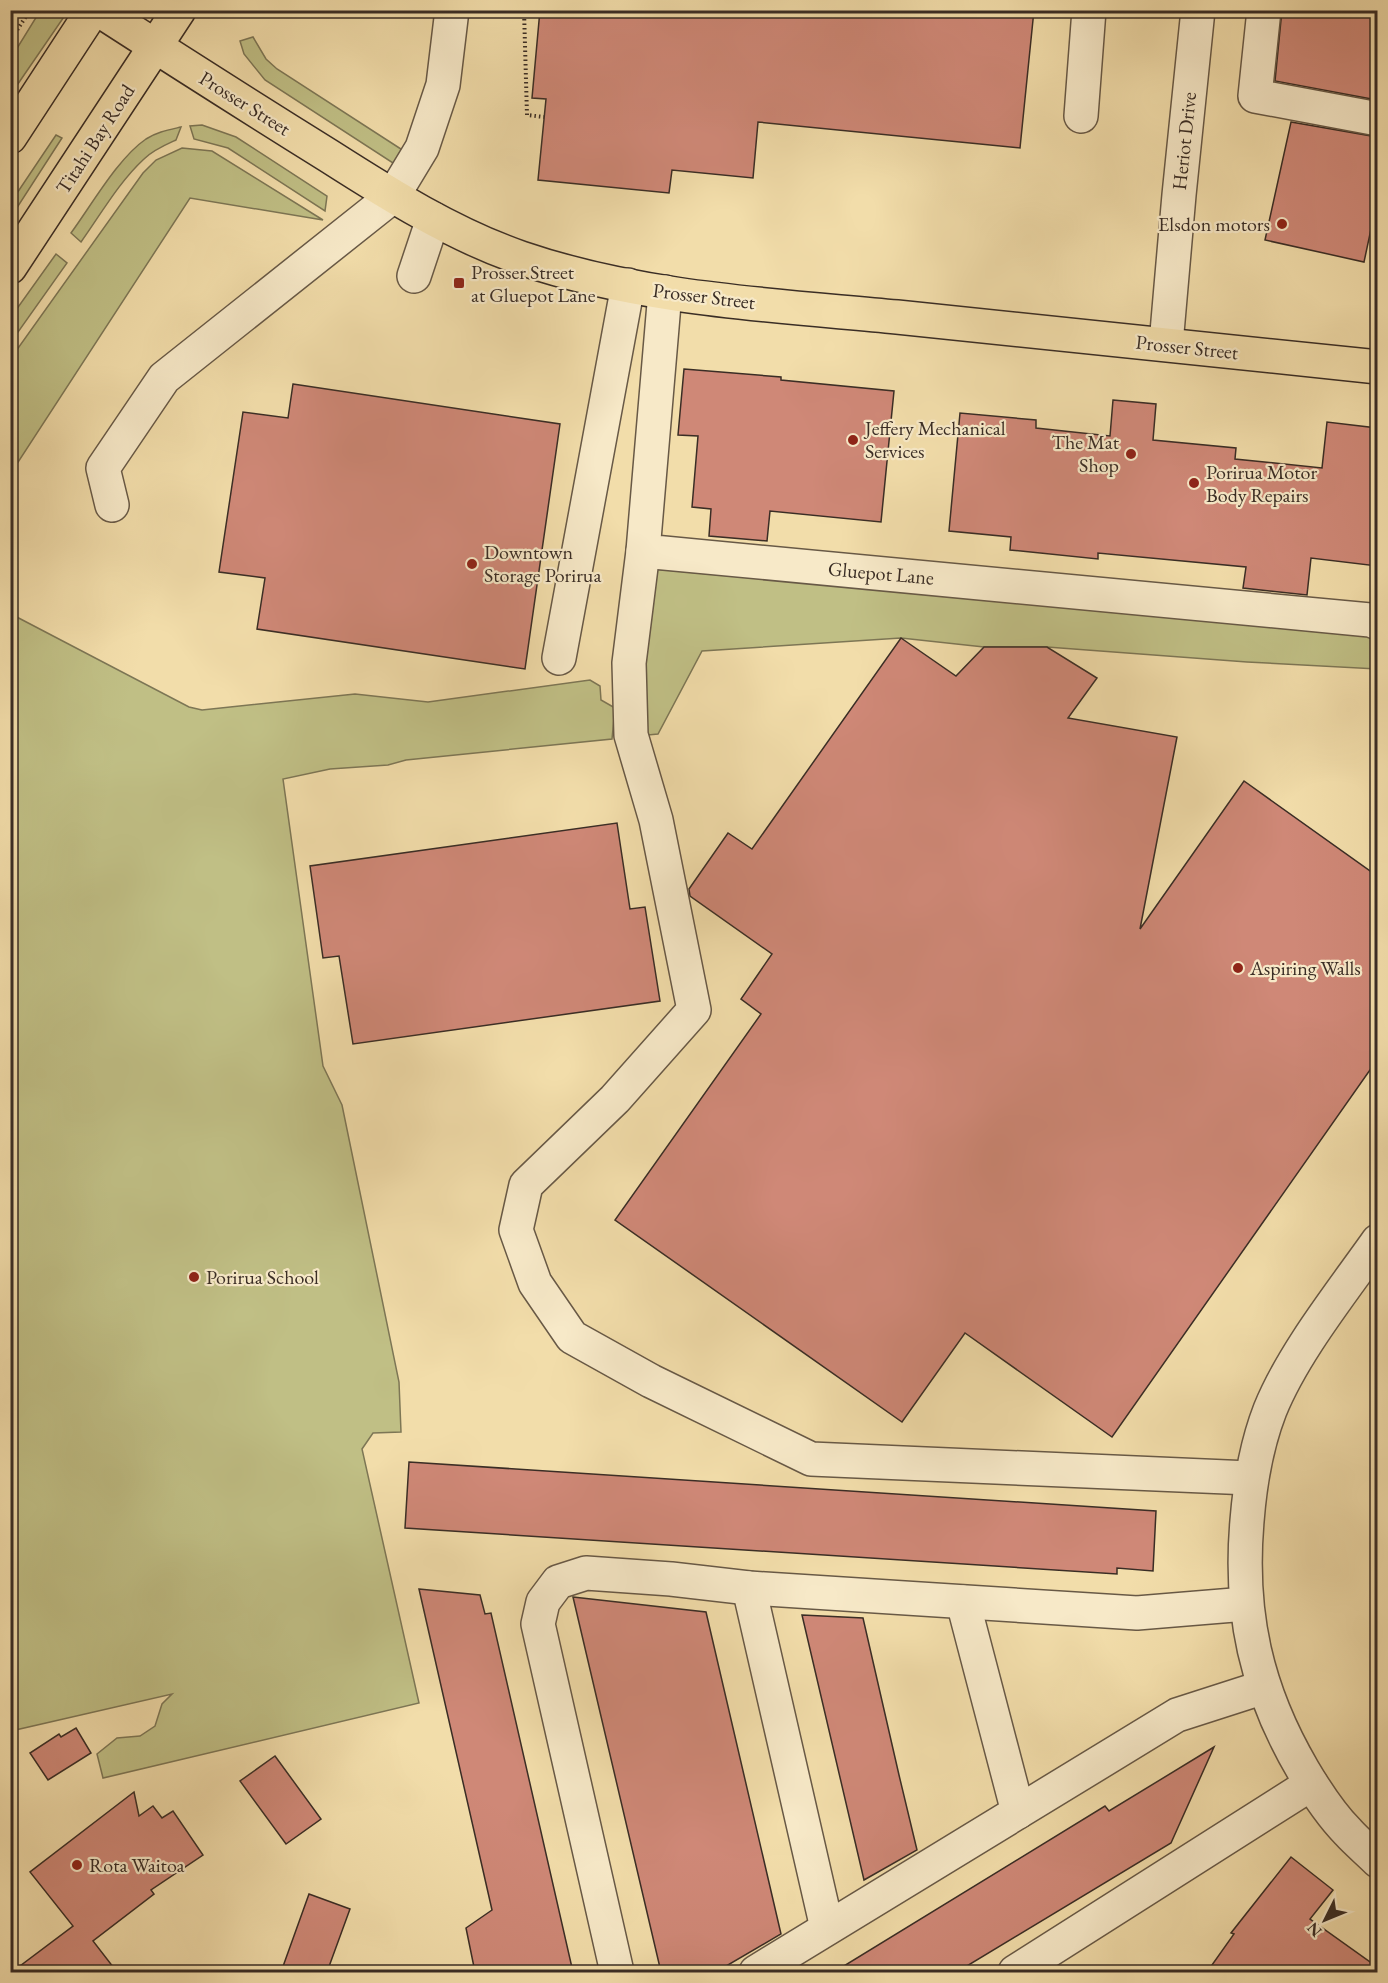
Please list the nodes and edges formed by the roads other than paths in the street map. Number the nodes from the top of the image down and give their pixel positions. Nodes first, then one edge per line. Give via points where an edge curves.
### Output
1 (93, 10) edge
2 (99, 10) edge
3 (179, 10) edge
4 (452, 10) edge
5 (1089, 10) edge
6 (1198, 10) edge
7 (1264, 10) edge
8 (156, 47) junction
9 (1081, 116) dead end
10 (1377, 119) edge
11 (10, 137) edge
12 (393, 196) junction
13 (433, 219) junction
14 (10, 267) edge
15 (414, 276) dead end
16 (628, 285) junction
17 (665, 292) junction
18 (1166, 344) junction
19 (1377, 367) edge
20 (112, 505) dead end
21 (643, 551) junction
22 (1377, 623) edge
23 (559, 658) dead end
24 (1377, 1241) edge
25 (1250, 1478) junction
26 (749, 1588) junction
27 (963, 1602) junction
28 (1246, 1604) junction
29 (1264, 1687) junction
30 (1311, 1784) junction
31 (1018, 1812) junction
32 (1377, 1861) edge
33 (827, 1928) junction
34 (617, 1972) edge
35 (756, 1972) edge
36 (1015, 1972) edge

1 - 11 main road
2 - 8 main road, Prosser Street
3 - 8 main road, Titahi Bay Road
4 - 12 street via 443,85 422,148
5 - 9 street
6 - 18 street, Heriot Drive
7 - 10 street via 1255,96
8 - 12 main road, Prosser Street
8 - 14 main road, Titahi Bay Road
12 - 13 main road, Prosser Street
12 - 20 street via 164,378 103,468
13 - 15 street
13 - 16 main road, Prosser Street via 519,257 580,276
16 - 17 main road, Prosser Street
16 - 23 street
17 - 18 main road, Prosser Street
17 - 21 street
18 - 19 main road, Prosser Street
21 - 22 street, Gluepot Lane via 1225,605
21 - 25 street via 629,663 631,735 656,820 694,1010 615,1100 526,1185 516,1230 535,1283 572,1337 651,1382 811,1459
24 - 25 street via 1295,1361 1270,1410
25 - 28 street via 1244,1560
26 - 27 street
26 - 33 street
26 - 34 street via 586,1574 558,1582 543,1602 538,1624
27 - 28 street via 1137,1613
27 - 31 street
28 - 29 street
29 - 30 street via 1283,1736
29 - 31 street via 1177,1715
30 - 32 street via 1347,1831
30 - 36 street
31 - 33 street
33 - 35 street

